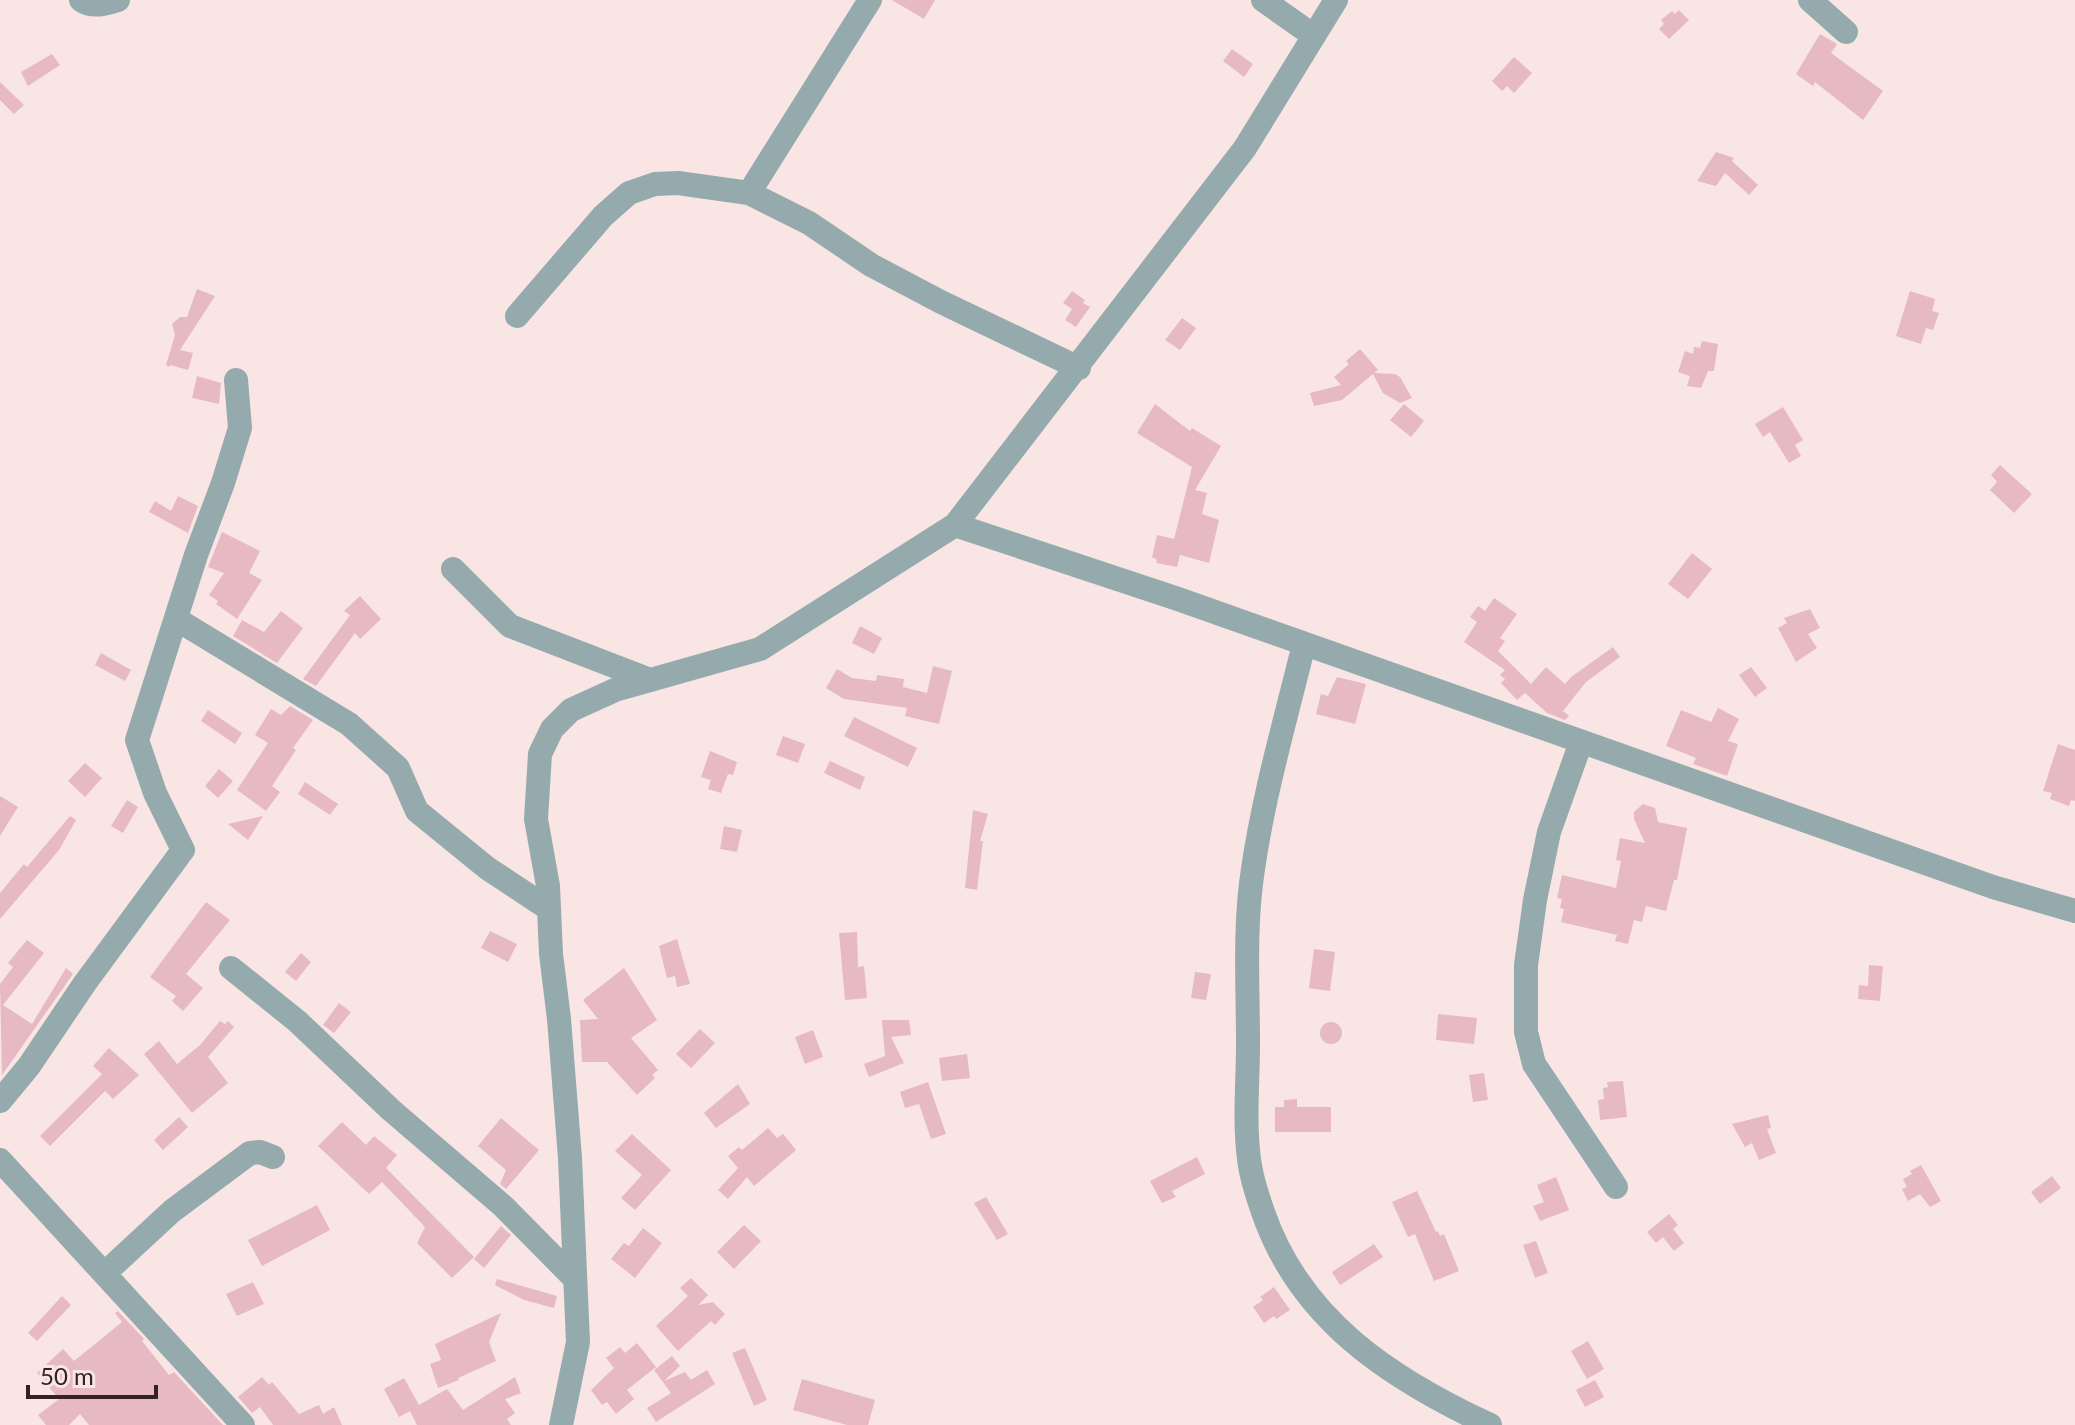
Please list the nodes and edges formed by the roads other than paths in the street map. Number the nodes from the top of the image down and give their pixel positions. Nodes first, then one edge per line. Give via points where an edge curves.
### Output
1 (81, 0) edge
2 (118, 0) edge
3 (870, 0) edge
4 (1263, 0) edge
5 (1336, 0) edge
6 (1810, 0) edge
7 (1846, 32) dead end
8 (1314, 36) junction
9 (749, 193) junction
10 (517, 316) dead end
11 (1079, 368) junction
12 (236, 380) dead end
13 (955, 525) junction
14 (453, 569) dead end
15 (176, 619) junction
16 (1304, 644) junction
17 (650, 680) junction
18 (1581, 742) junction
19 (549, 909) junction
20 (2075, 911) edge
21 (231, 968) dead end
22 (0, 1101) edge
23 (273, 1157) dead end
24 (0, 1160) edge
25 (1616, 1187) dead end
26 (105, 1273) junction
27 (575, 1279) junction
28 (243, 1425) edge
29 (561, 1425) edge
30 (1490, 1425) edge

1 - 2 street via 100,5
3 - 9 street
4 - 8 street
5 - 8 street
6 - 7 street
8 - 11 street via 1245,148
9 - 10 street via 678,183 629,193
9 - 11 street via 809,223 899,280
11 - 13 street
12 - 15 street via 240,428
13 - 16 street
13 - 17 street via 760,649
14 - 17 street via 510,626
15 - 19 street via 349,724 398,768 417,811 487,868
15 - 22 street via 137,740 183,850
16 - 18 street
16 - 30 street via 1252,870 1249,1161 1282,1258 1326,1318 1416,1388
17 - 19 street via 571,710 552,729 540,754 536,819
18 - 20 street
18 - 25 street via 1549,832 1535,900 1526,965 1526,1032 1534,1064
19 - 27 street
21 - 27 street via 504,1207
23 - 26 street via 260,1152 241,1159 172,1211
24 - 26 street
26 - 28 street
27 - 29 street via 578,1342

